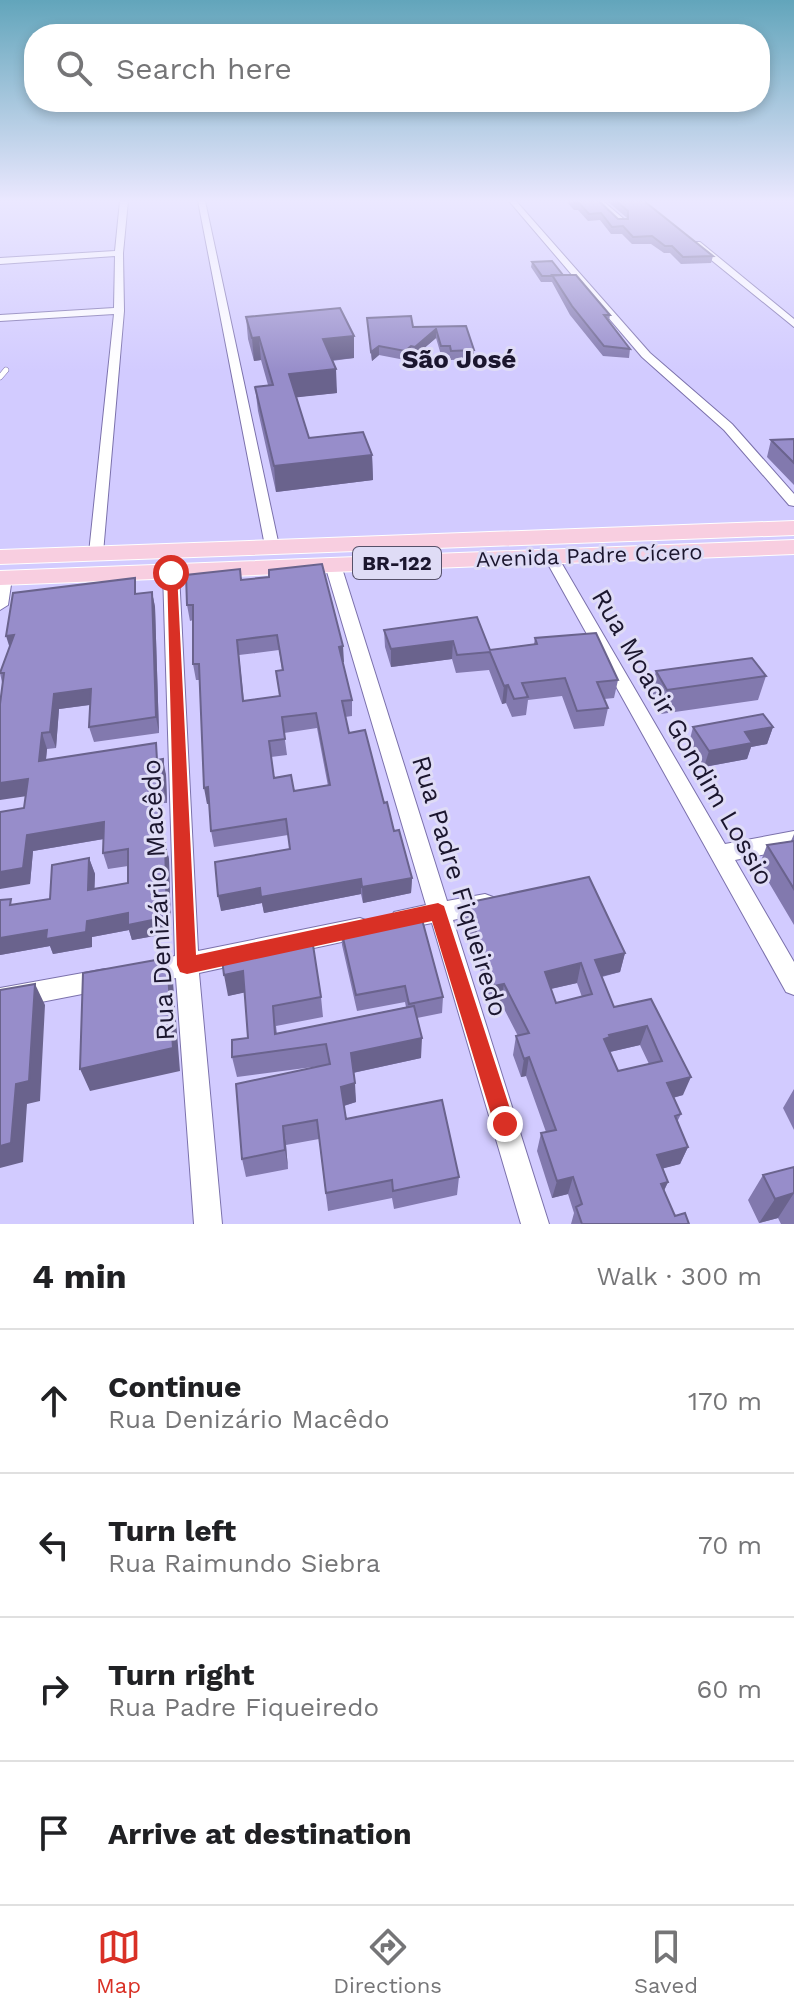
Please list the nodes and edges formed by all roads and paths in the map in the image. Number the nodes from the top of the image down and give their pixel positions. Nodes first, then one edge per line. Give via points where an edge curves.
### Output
1 (43, 258) edge
2 (119, 258) edge
3 (213, 258) edge
4 (562, 258) edge
5 (713, 258) edge
6 (1, 261) edge
7 (119, 311) junction
8 (0, 318) edge
9 (794, 324) edge
10 (6, 370) dead end
11 (0, 377) edge
12 (794, 502) edge
13 (794, 528) edge
14 (272, 546) junction
15 (794, 547) edge
16 (96, 553) junction
17 (551, 557) junction
18 (333, 565) junction
19 (1, 571) edge
20 (171, 573) junction
21 (0, 605) edge
22 (794, 840) edge
23 (718, 854) junction
24 (514, 899) edge
25 (438, 911) junction
26 (187, 965) junction
27 (794, 984) edge
28 (0, 999) edge
29 (208, 1224) edge
30 (535, 1224) edge

1 - 6 street
2 - 7 street
3 - 14 street
4 - 12 street via 646,355 728,427
5 - 9 street
7 - 8 street
7 - 16 street
10 - 11 lane
13 - 14 highway, Avenida Padre Cícero / BR-122
14 - 16 highway, Avenida Padre Cícero / BR-122
15 - 17 highway, Avenida Padre Cícero / BR-122
16 - 19 highway, Avenida Padre Cícero / BR-122
17 - 18 highway, Avenida Padre Cícero / BR-122
17 - 23 street, Rua Moacir Gondim Lossio
18 - 20 highway, Avenida Padre Cícero / BR-122
18 - 25 street, Rua Padre Fiqueiredo
19 - 20 highway, Avenida Padre Cícero / BR-122
19 - 21 street
20 - 26 street, Rua Denizário Macêdo
22 - 23 street
23 - 27 street, Rua Moacir Gondim Lossio
24 - 25 street
25 - 26 street
25 - 30 street, Rua Padre Fiqueiredo
26 - 28 street
26 - 29 street, Rua Denizário Macêdo

